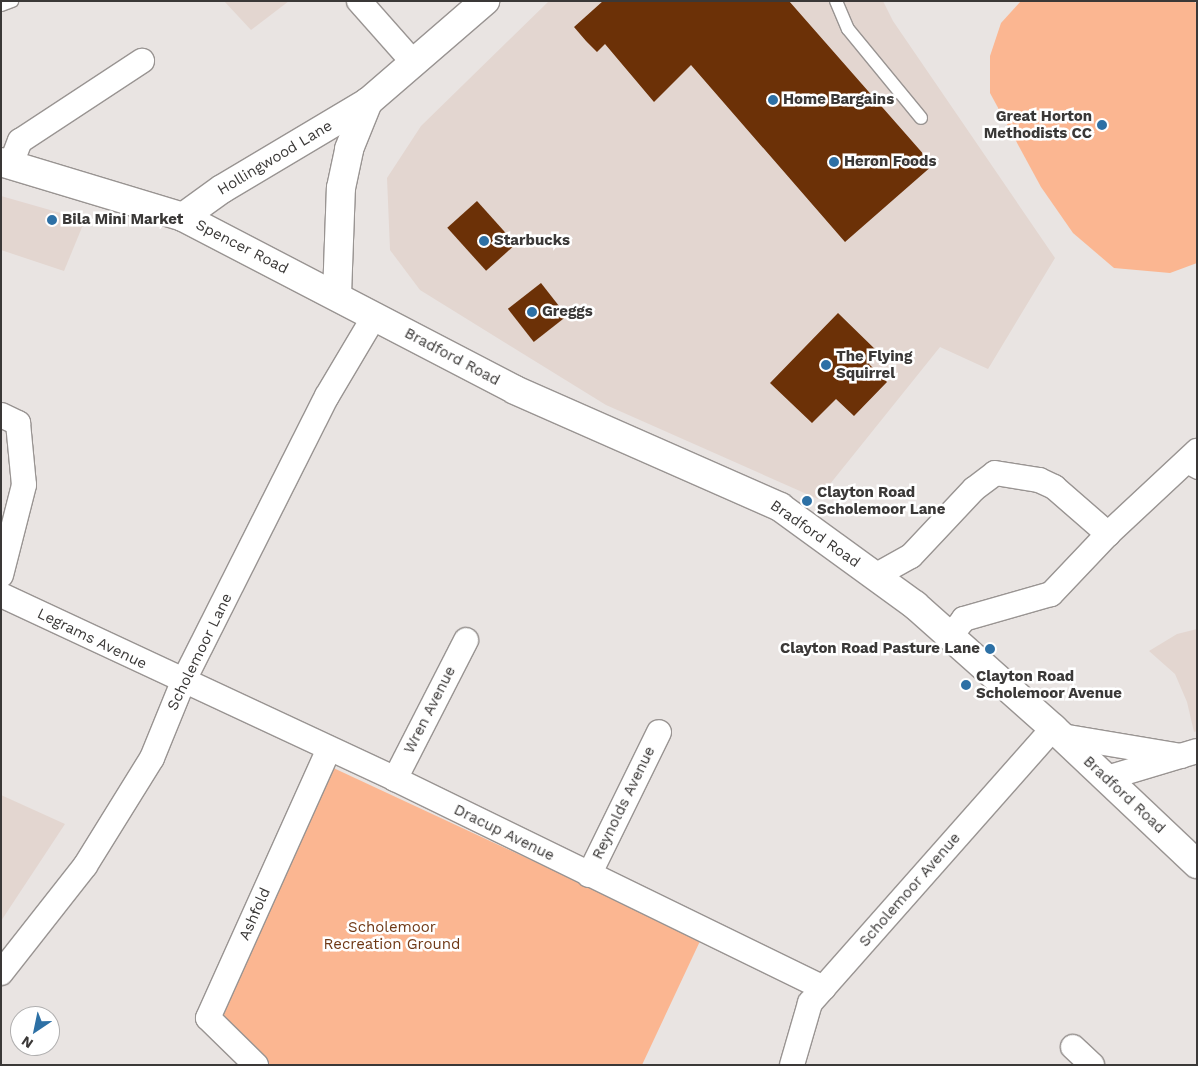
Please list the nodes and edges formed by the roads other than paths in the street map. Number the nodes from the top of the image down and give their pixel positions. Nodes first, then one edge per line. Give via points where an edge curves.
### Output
1 (12, 1) edge
2 (359, 1) edge
3 (485, 1) edge
4 (836, 1) edge
5 (1, 5) edge
6 (142, 61) dead end
7 (412, 62) junction
8 (368, 102) junction
9 (921, 118) dead end
10 (6, 163) edge
11 (183, 217) junction
12 (337, 295) junction
13 (375, 315) junction
14 (1, 415) edge
15 (1192, 463) edge
16 (1108, 534) junction
17 (1, 574) edge
18 (875, 576) junction
19 (1, 595) edge
20 (950, 636) junction
21 (466, 640) dead end
22 (183, 682) junction
23 (659, 732) dead end
24 (1058, 732) junction
25 (329, 749) junction
26 (1189, 753) edge
27 (1107, 778) junction
28 (395, 779) junction
29 (1197, 864) edge
30 (589, 875) junction
31 (1, 973) edge
32 (824, 988) junction
33 (1073, 1047) dead end
34 (256, 1065) edge
35 (792, 1065) edge
36 (1092, 1065) edge

1 - 5 lane
2 - 7 street
3 - 7 street, Hollingwood Lane
4 - 9 lane via 848,29
6 - 10 street via 20,141
7 - 8 street, Hollingwood Lane
8 - 11 street, Hollingwood Lane via 222,189
8 - 12 street, Hollingwood Lane via 349,149 341,188
10 - 11 street, Spencer Road
11 - 12 street, Spencer Road
12 - 13 street, Bradford Road
13 - 18 street, Bradford Road via 515,390 780,506
13 - 22 street, Scholemoor Lane via 327,396
14 - 17 street via 18,423 24,485
15 - 16 street
16 - 18 street via 1054,487 1039,480 995,473 974,489 911,556
16 - 20 street via 1051,594 964,619
18 - 20 street, Bradford Road
19 - 22 street, Legrams Avenue
20 - 24 street, Bradford Road
21 - 28 street, Wren Avenue
22 - 25 street, Dracup Avenue
22 - 31 street, Scholemoor Lane via 152,758 85,866
23 - 30 street, Reynolds Avenue
24 - 26 street
24 - 27 street, Bradford Road
24 - 32 street, Scholemoor Avenue
25 - 28 street, Dracup Avenue
25 - 34 street, Ashfold via 208,1018
26 - 27 street
27 - 29 street, Bradford Road
28 - 30 street, Dracup Avenue
30 - 32 street, Dracup Avenue
32 - 35 street, Scholemoor Avenue via 810,1003
33 - 36 street

